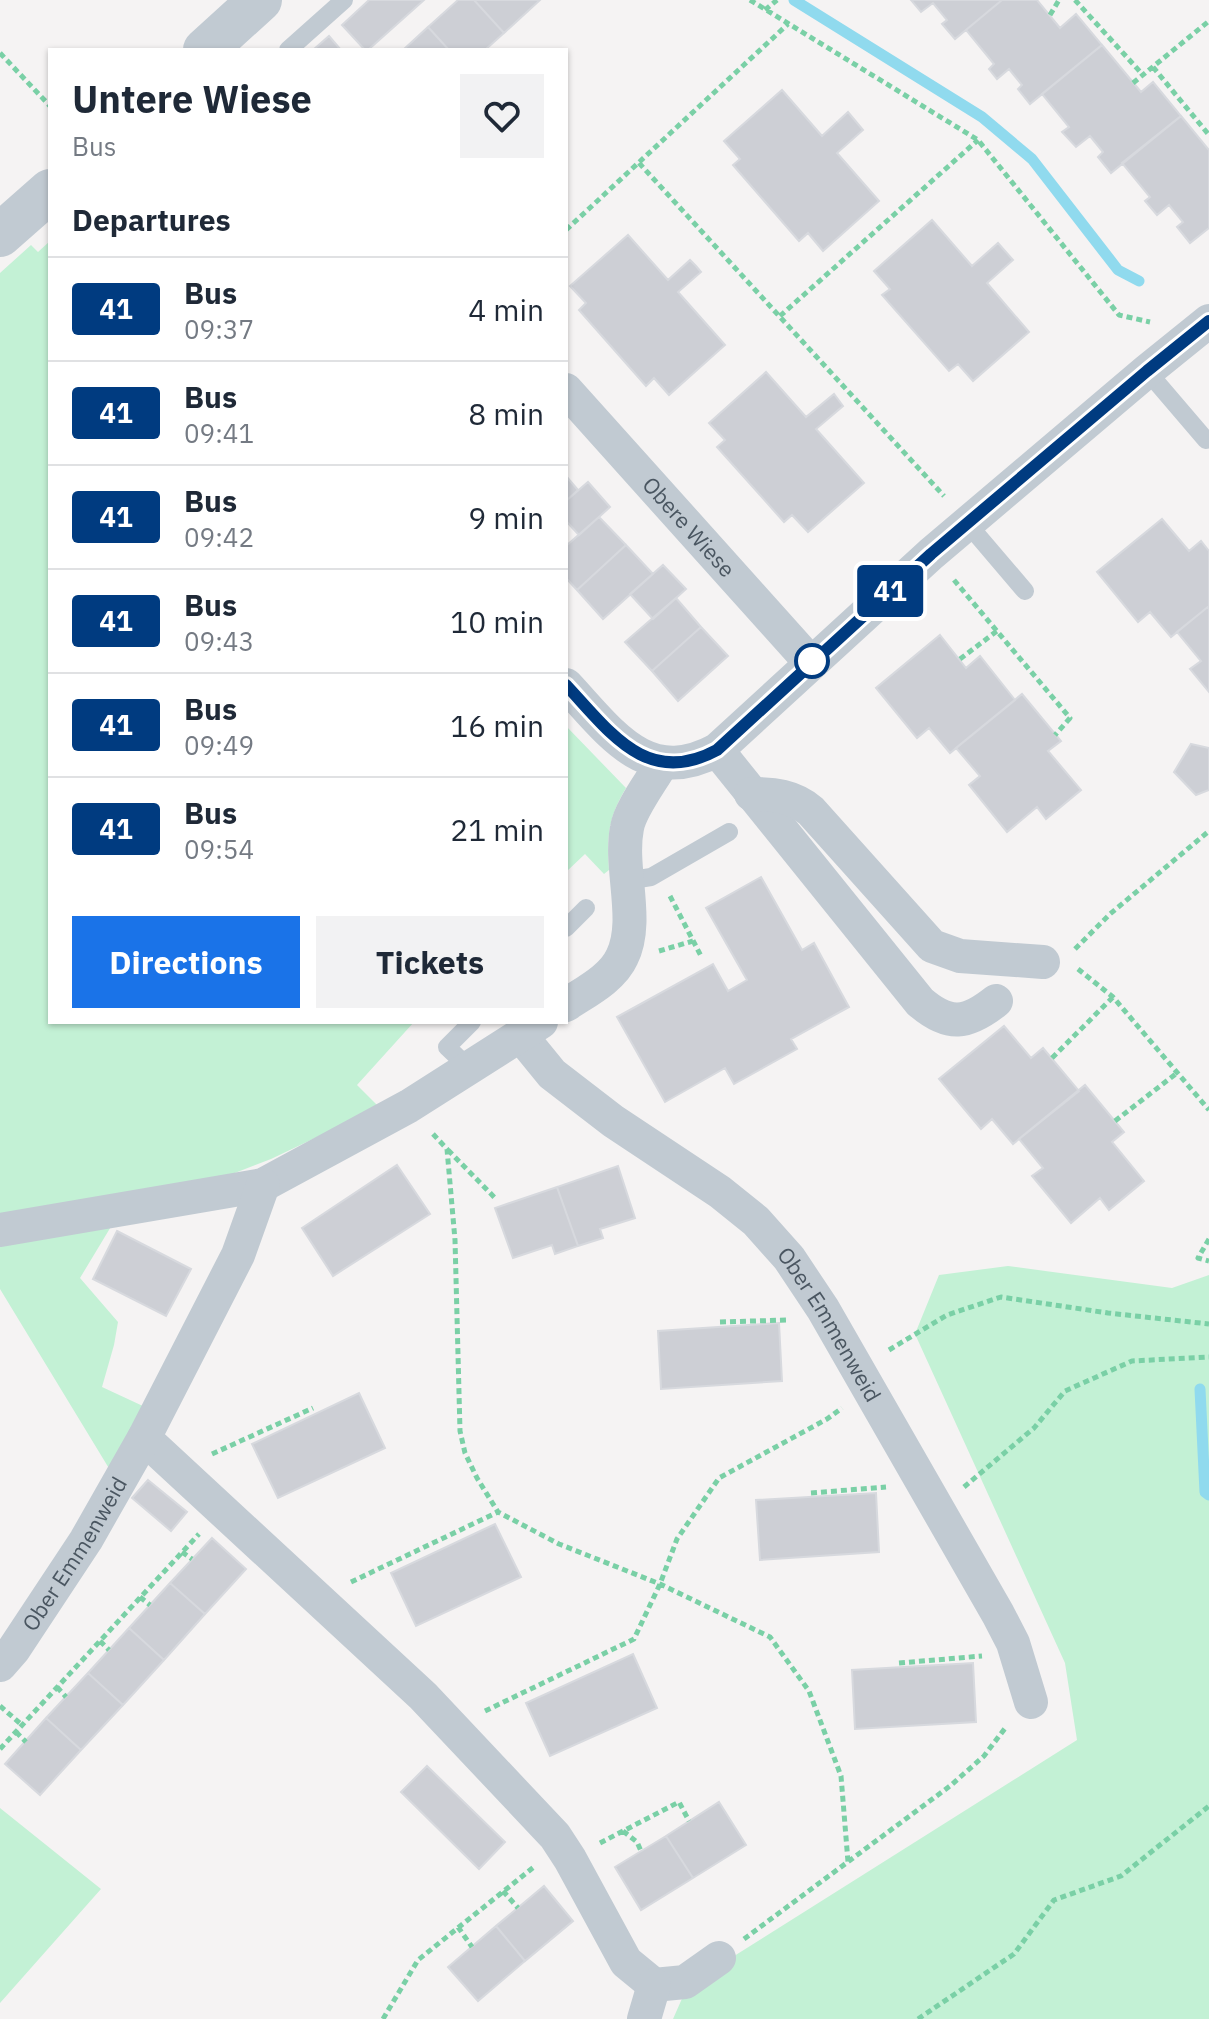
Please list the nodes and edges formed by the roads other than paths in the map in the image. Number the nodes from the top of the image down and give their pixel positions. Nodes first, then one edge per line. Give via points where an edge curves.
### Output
1 (260, 0) edge
2 (344, 0) edge
3 (210, 48) edge
4 (290, 48) edge
5 (48, 193) edge
6 (0, 235) edge
7 (1209, 321) edge
8 (1147, 371) junction
9 (568, 392) edge
10 (1206, 440) dead end
11 (960, 514) junction
12 (1025, 591) dead end
13 (811, 663) junction
14 (568, 687) edge
15 (717, 750) junction
16 (662, 763) junction
17 (751, 794) junction
18 (729, 832) dead end
19 (643, 877) junction
20 (586, 908) dead end
21 (568, 926) edge
22 (1054, 960) road end
23 (996, 1001) dead end
24 (568, 1004) edge
25 (470, 1024) edge
26 (531, 1029) edge
27 (469, 1068) junction
28 (263, 1185) junction
29 (0, 1230) edge
30 (144, 1438) junction
31 (0, 1665) edge
32 (1020, 1712) road end
33 (719, 1958) road end
34 (654, 1985) junction
35 (644, 2019) edge

1 - 3 street
2 - 4 lane
5 - 6 street
7 - 8 street
8 - 10 lane
8 - 11 street
9 - 13 street, Obere Wiese
11 - 12 lane
11 - 13 street via 931,554
13 - 15 street
14 - 16 street via 613,735
15 - 16 street via 690,762
15 - 17 street
16 - 19 street via 627,824 625,842
17 - 22 street via 789,797 811,811 932,946 960,956
17 - 23 street via 929,1009 966,1020
18 - 19 lane
19 - 24 street via 622,958 603,980
20 - 21 lane
25 - 27 lane via 447,1047
26 - 27 street, Ober Emmenweid
26 - 32 street, Ober Emmenweid via 552,1074 720,1192 789,1258 858,1369 1014,1648
27 - 28 street, Ober Emmenweid
28 - 29 street, Ober Emmenweid
28 - 30 street, Ober Emmenweid via 238,1255
30 - 31 street, Ober Emmenweid via 86,1540
30 - 34 street via 423,1696 566,1852 626,1962
33 - 34 street via 685,1982
34 - 35 street

